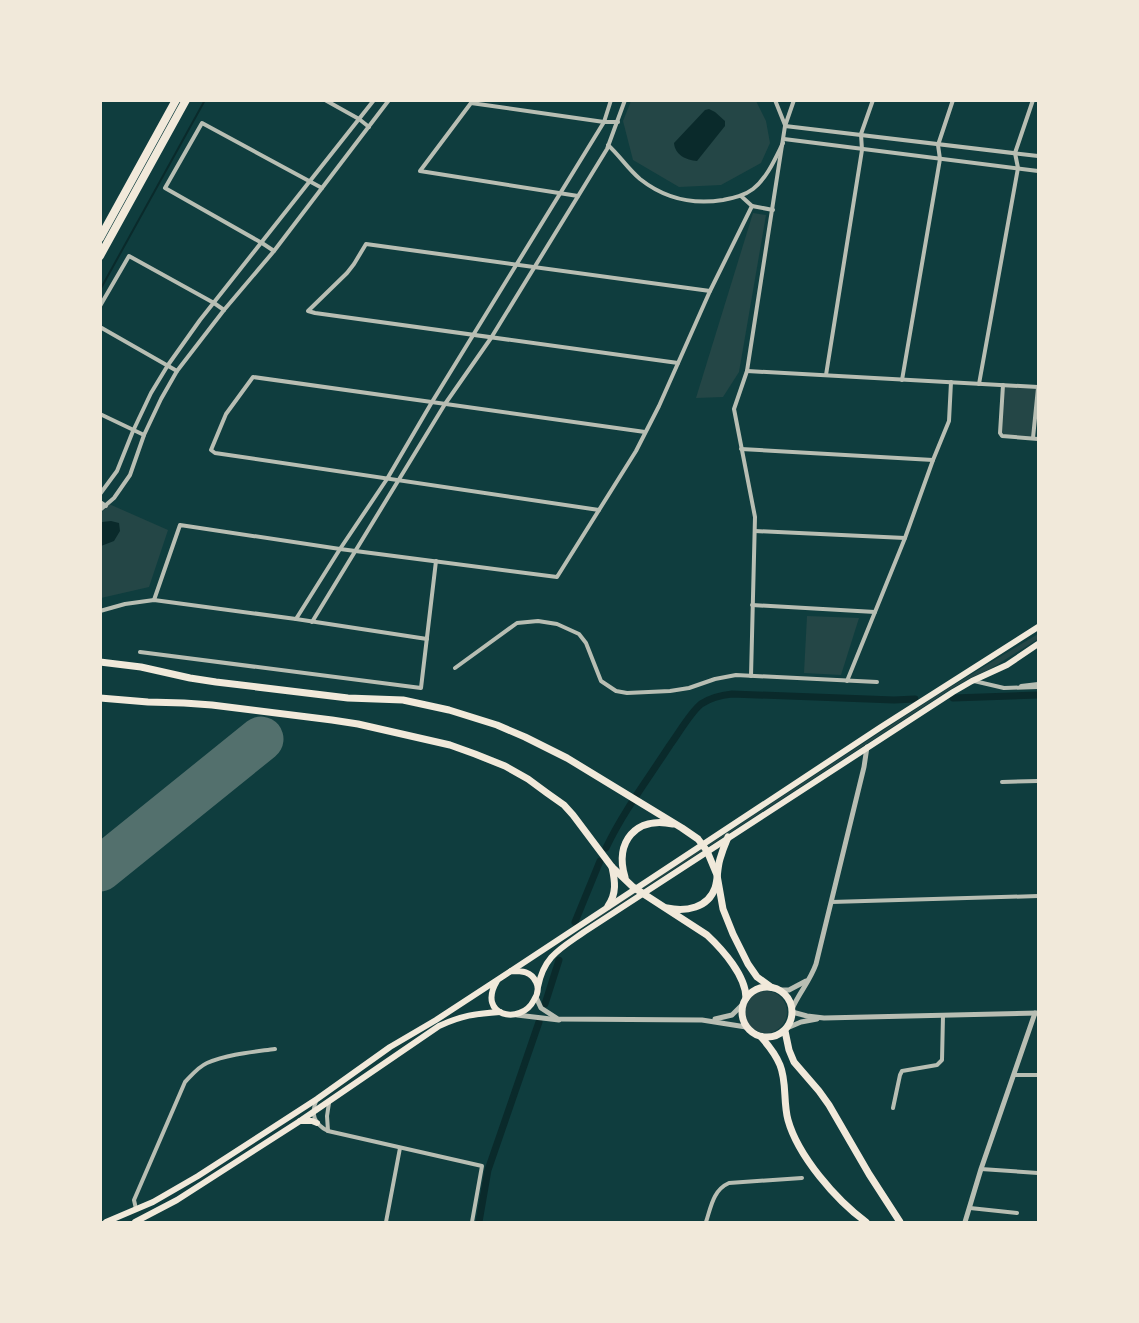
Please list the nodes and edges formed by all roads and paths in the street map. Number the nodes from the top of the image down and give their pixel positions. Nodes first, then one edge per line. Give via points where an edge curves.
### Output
1 (176, 100) edge
2 (186, 100) edge
3 (325, 100) edge
4 (374, 100) edge
5 (389, 100) edge
6 (611, 100) edge
7 (625, 100) edge
8 (774, 100) edge
9 (794, 100) edge
10 (873, 100) edge
11 (953, 100) edge
12 (1033, 100) edge
13 (359, 119) junction
14 (604, 122) junction
15 (618, 122) junction
16 (786, 126) junction
17 (369, 127) junction
18 (861, 134) junction
19 (784, 139) junction
20 (609, 145) junction
21 (938, 145) junction
22 (862, 150) junction
23 (1015, 153) junction
24 (1038, 156) edge
25 (940, 159) junction
26 (1018, 168) junction
27 (1038, 171) edge
28 (310, 181) junction
29 (322, 189) junction
30 (561, 193) junction
31 (578, 196) junction
32 (741, 196) junction
33 (752, 206) junction
34 (773, 210) junction
35 (100, 238) edge
36 (262, 243) junction
37 (274, 251) junction
38 (100, 256) edge
39 (518, 264) junction
40 (536, 266) junction
41 (710, 291) junction
42 (214, 303) junction
43 (100, 306) edge
44 (224, 310) junction
45 (100, 327) edge
46 (474, 336) junction
47 (491, 338) junction
48 (678, 363) junction
49 (168, 365) junction
50 (177, 371) junction
51 (747, 371) junction
52 (826, 375) junction
53 (902, 380) junction
54 (951, 382) junction
55 (979, 384) junction
56 (1003, 385) junction
57 (1038, 388) edge
58 (432, 402) junction
59 (446, 404) junction
60 (100, 414) edge
61 (133, 431) junction
62 (645, 432) junction
63 (144, 435) junction
64 (1036, 438) edge
65 (741, 449) junction
66 (933, 460) junction
67 (387, 479) junction
68 (398, 481) junction
69 (100, 494) edge
70 (100, 502) edge
71 (106, 506) junction
72 (100, 510) edge
73 (599, 510) junction
74 (755, 531) junction
75 (905, 538) junction
76 (340, 549) junction
77 (354, 551) junction
78 (436, 561) junction
79 (154, 600) junction
80 (752, 605) junction
81 (100, 612) edge
82 (875, 612) junction
83 (296, 619) junction
84 (312, 622) junction
85 (1038, 627) edge
86 (427, 639) junction
87 (1038, 644) edge
88 (140, 652) dead end
89 (100, 662) edge
90 (455, 668) dead end
91 (751, 676) junction
92 (847, 681) junction
93 (972, 681) junction
94 (877, 682) dead end
95 (1038, 686) edge
96 (100, 698) edge
97 (867, 747) junction
98 (1038, 781) edge
99 (1002, 782) dead end
100 (678, 825) junction
101 (728, 837) junction
102 (705, 848) junction
103 (612, 867) junction
104 (717, 875) junction
105 (626, 880) junction
106 (635, 888) junction
107 (642, 894) junction
108 (1038, 896) edge
109 (831, 902) junction
110 (609, 906) junction
111 (662, 907) junction
112 (512, 971) junction
113 (810, 979) junction
114 (497, 981) junction
115 (538, 987) junction
116 (771, 987) junction
117 (779, 990) junction
118 (536, 998) junction
119 (744, 1001) junction
120 (792, 1010) junction
121 (501, 1012) junction
122 (1037, 1013) edge
123 (514, 1014) junction
124 (943, 1015) junction
125 (824, 1018) junction
126 (566, 1019) junction
127 (702, 1020) junction
128 (746, 1027) junction
129 (786, 1029) junction
130 (762, 1038) junction
131 (275, 1049) dead end
132 (1015, 1075) junction
133 (1038, 1075) edge
134 (317, 1099) junction
135 (329, 1101) junction
136 (893, 1108) dead end
137 (314, 1111) junction
138 (300, 1121) junction
139 (317, 1123) junction
140 (328, 1131) junction
141 (400, 1148) junction
142 (981, 1169) junction
143 (1038, 1173) edge
144 (802, 1178) dead end
145 (969, 1208) junction
146 (136, 1210) junction
147 (1017, 1213) dead end
148 (106, 1222) edge
149 (135, 1222) edge
150 (386, 1222) edge
151 (472, 1222) edge
152 (706, 1222) edge
153 (866, 1222) edge
154 (900, 1222) edge
155 (965, 1222) edge

1 - 35 highway
2 - 38 highway
3 - 13 street
4 - 13 street
5 - 17 street
6 - 14 street
7 - 15 street
8 - 16 street
9 - 16 street
10 - 18 street
11 - 21 street
12 - 23 street
13 - 17 street
13 - 28 street
14 - 15 street
14 - 30 street
14 - 30 street via 471,103 420,171
15 - 20 street
16 - 18 street
16 - 19 street
17 - 29 street
18 - 21 street
18 - 22 street
19 - 22 street
19 - 32 street via 762,180
19 - 34 street
20 - 31 street
20 - 32 street via 640,179 675,198 711,202
21 - 23 street
21 - 25 street
22 - 25 street
22 - 52 street
23 - 24 street
23 - 26 street
25 - 26 street
25 - 53 street
26 - 27 street
26 - 55 street
28 - 29 street
28 - 36 street
28 - 36 street via 202,123 165,188
29 - 37 street
30 - 31 street
30 - 39 street
31 - 40 street
32 - 33 street
33 - 34 street
33 - 41 street
34 - 51 street
36 - 37 street
36 - 42 street
37 - 44 street
39 - 40 street
39 - 46 street
39 - 46 street via 366,244 354,264 308,310
40 - 41 street
40 - 47 street
41 - 48 street
42 - 43 street via 129,256
42 - 44 street
42 - 49 street
44 - 50 street
45 - 49 street
46 - 47 street
46 - 58 street
47 - 48 street
47 - 59 street
48 - 62 street
49 - 50 street
49 - 61 street
50 - 63 street
51 - 52 street
51 - 65 street via 734,409
52 - 53 street
53 - 54 street
54 - 55 street
54 - 66 street via 949,421
55 - 56 street
56 - 57 street
56 - 64 street via 1000,433
57 - 64 street
58 - 59 street
58 - 67 street
58 - 67 street via 253,376 226,414 211,450
59 - 62 street
59 - 68 street
60 - 61 street
61 - 63 street
61 - 69 street via 117,471
62 - 73 street
63 - 71 street via 130,475
65 - 66 street
65 - 74 street
66 - 75 street
67 - 68 street
67 - 76 street
68 - 73 street
68 - 77 street
70 - 71 street
71 - 72 street
73 - 78 street via 557,577
74 - 75 street
74 - 80 street
75 - 82 street
76 - 77 street
76 - 79 street via 180,525
76 - 83 street
77 - 78 street
77 - 84 street
78 - 86 street
79 - 81 street
79 - 83 street
80 - 82 street
80 - 91 street
82 - 92 street
83 - 84 street
84 - 86 street
85 - 102 main road
86 - 88 street via 421,688
87 - 93 main road
89 - 100 highway via 216,682 434,705 525,737
90 - 91 street via 517,623 538,621 579,634 601,681 616,691 670,691 736,675
91 - 92 street
92 - 94 street
93 - 95 street via 1012,688
93 - 97 main road
96 - 103 highway via 212,705 332,720 450,745 505,766 547,792 573,815
97 - 101 main road
97 - 109 street
98 - 99 street
100 - 102 highway
100 - 105 highway via 650,824 633,833 622,854
101 - 102 main road
101 - 104 highway
102 - 104 highway
102 - 106 main road
102 - 107 main road
103 - 105 highway
103 - 110 highway via 615,886
104 - 111 highway via 713,892 701,905 684,910
104 - 116 highway via 733,934 753,973
105 - 106 highway
106 - 107 highway
106 - 110 main road
107 - 111 highway
107 - 115 main road via 555,953 540,974
108 - 109 street
109 - 113 street
110 - 112 main road
111 - 119 highway via 714,942 742,981 746,990
112 - 114 main road
112 - 115 main road via 530,974
113 - 117 street via 789,990
113 - 120 street
114 - 121 main road via 491,998
114 - 134 main road via 390,1047
115 - 118 main road
116 - 117 highway
116 - 119 highway via 757,989
117 - 120 highway
118 - 123 main road via 525,1011
118 - 126 street via 549,1014
119 - 127 street via 732,1015
119 - 128 highway via 742,1018
120 - 125 street
120 - 129 highway
121 - 123 main road
121 - 135 main road via 470,1014 439,1026
122 - 124 street
122 - 132 street
123 - 126 street
124 - 125 street
124 - 136 street via 942,1060 936,1065 902,1071
125 - 129 street
126 - 127 street
127 - 128 street
128 - 130 highway
129 - 130 highway
129 - 154 highway via 794,1062 829,1105
130 - 153 highway via 781,1067 787,1116 798,1142 837,1198
131 - 146 street via 206,1064 185,1082 134,1200
132 - 133 street
132 - 142 street
134 - 137 street
134 - 146 main road via 198,1176
135 - 137 main road
135 - 140 street
137 - 138 main road
137 - 139 street
138 - 139 main road
138 - 149 main road via 177,1200
139 - 140 street
140 - 141 street
141 - 150 street
141 - 151 street via 482,1166
142 - 143 street
142 - 145 street
144 - 152 street via 722,1186 714,1196
145 - 147 street
145 - 155 street
146 - 148 main road

